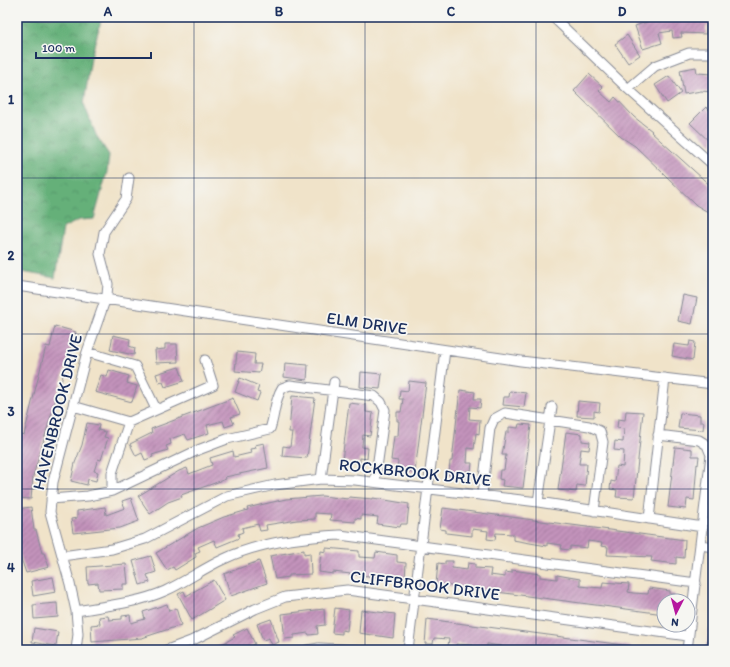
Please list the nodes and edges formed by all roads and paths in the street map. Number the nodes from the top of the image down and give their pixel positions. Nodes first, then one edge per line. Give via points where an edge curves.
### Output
1 (553, 17) edge
2 (713, 53) edge
3 (628, 88) junction
4 (713, 165) edge
5 (130, 178) dead end
6 (17, 286) edge
7 (104, 300) junction
8 (445, 350) junction
9 (87, 352) junction
10 (205, 360) dead end
11 (665, 378) junction
12 (713, 384) edge
13 (334, 386) junction
14 (73, 406) junction
15 (552, 407) dead end
16 (156, 409) junction
17 (550, 420) junction
18 (129, 422) junction
19 (658, 435) junction
20 (321, 479) junction
21 (375, 482) junction
22 (428, 489) junction
23 (112, 491) junction
24 (482, 495) junction
25 (51, 499) junction
26 (538, 502) junction
27 (594, 510) junction
28 (649, 519) junction
29 (704, 527) junction
30 (421, 544) junction
31 (701, 545) junction
32 (713, 547) edge
33 (62, 556) junction
34 (696, 583) junction
35 (416, 599) junction
36 (76, 611) junction
37 (688, 636) junction
38 (76, 650) edge
39 (167, 650) edge
40 (307, 650) edge
41 (357, 650) edge
42 (408, 650) edge
43 (686, 650) edge

1 - 3 street
2 - 3 street via 689,53 655,66
3 - 4 street
5 - 7 street, HAVENBROOK DRIVE via 126,199 104,232 100,254 108,290
6 - 7 street, ELM DRIVE
7 - 8 street, ELM DRIVE
7 - 9 street, HAVENBROOK DRIVE
8 - 11 street, ELM DRIVE
8 - 22 street
9 - 14 street, HAVENBROOK DRIVE
9 - 16 street via 135,366
10 - 16 street via 213,384
11 - 12 street, ELM DRIVE
11 - 19 street
13 - 20 street
13 - 21 street via 374,396 385,410
13 - 23 street via 290,385 282,388 276,397 274,420 270,429 227,439 198,450
14 - 18 street
14 - 25 street, HAVENBROOK DRIVE
15 - 17 street
16 - 18 street
17 - 24 street via 505,413 494,419 490,428
17 - 26 street
17 - 27 street via 589,426 600,431 603,442
18 - 23 street via 112,473
19 - 28 street
19 - 29 street via 699,440 707,445 711,455
20 - 21 street, ROCKBROOK DRIVE
20 - 33 street, ROCKBROOK DRIVE via 275,485 228,496 145,539 112,549
21 - 22 street, ROCKBROOK DRIVE
22 - 24 street, ROCKBROOK DRIVE
22 - 30 street
23 - 25 street
24 - 26 street, ROCKBROOK DRIVE
25 - 33 street, HAVENBROOK DRIVE via 50,512
26 - 27 street, ROCKBROOK DRIVE
27 - 28 street, ROCKBROOK DRIVE
28 - 29 street, ROCKBROOK DRIVE
29 - 31 street
30 - 34 street
30 - 35 street
30 - 36 street via 340,535 280,542 225,558 165,591 146,598
31 - 32 street
31 - 34 street
33 - 36 street, HAVENBROOK DRIVE
34 - 37 street
35 - 37 street, CLIFFBROOK DRIVE
35 - 39 street, CLIFFBROOK DRIVE via 347,590 285,597
35 - 42 street
36 - 38 street, HAVENBROOK DRIVE
37 - 43 street
40 - 41 street

